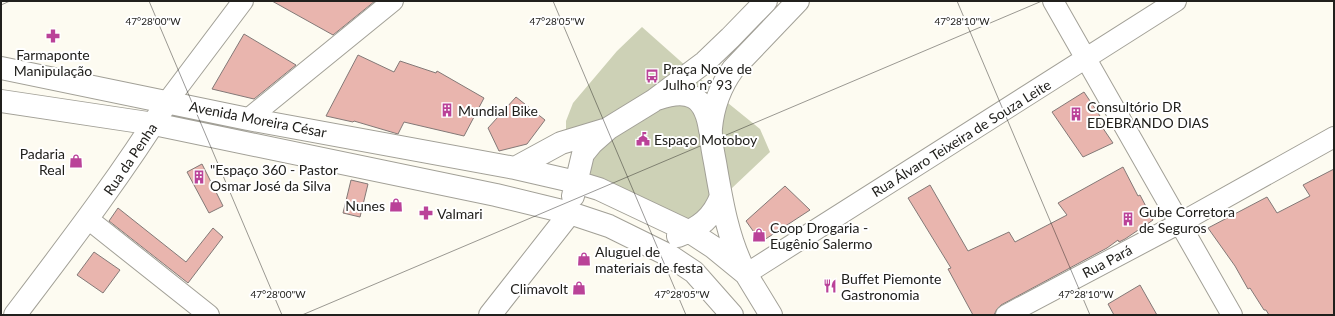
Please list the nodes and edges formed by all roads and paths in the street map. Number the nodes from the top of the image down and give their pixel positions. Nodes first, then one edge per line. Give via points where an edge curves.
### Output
1 (243, 1) edge
2 (393, 1) edge
3 (766, 1) edge
4 (798, 1) edge
5 (1053, 1) edge
6 (1176, 1) edge
7 (1086, 59) junction
8 (1, 68) edge
9 (1, 101) edge
10 (653, 101) junction
11 (167, 102) junction
12 (248, 119) junction
13 (154, 124) junction
14 (609, 128) junction
15 (711, 137) junction
16 (1334, 137) edge
17 (515, 168) junction
18 (576, 182) junction
19 (721, 196) junction
20 (570, 213) junction
21 (88, 219) junction
22 (1180, 223) junction
23 (609, 226) junction
24 (690, 232) junction
25 (746, 274) junction
26 (15, 315) edge
27 (209, 315) edge
28 (490, 315) edge
29 (732, 315) edge
30 (771, 315) edge
31 (1006, 315) edge
32 (1232, 315) edge

1 - 11 street, Rua da Penha
2 - 12 street
3 - 10 main road via 718,50
4 - 15 main road via 724,81 714,110
5 - 7 street
6 - 7 street, Rua Álvaro Teixeira de Souza Leite
7 - 22 street
7 - 25 street, Rua Álvaro Teixeira de Souza Leite
8 - 11 main road, Avenida Moreira César
9 - 13 main road, Avenida Moreira César
10 - 14 main road
10 - 15 main road via 671,94 696,98 706,112
11 - 12 main road, Avenida Moreira César
11 - 13 main road, Rua da Penha
12 - 17 main road, Avenida Moreira César
13 - 20 main road, Avenida Moreira César via 496,195
13 - 21 main road, Rua da Penha
14 - 17 main road via 561,143
14 - 18 main road via 583,154
15 - 19 main road
16 - 22 street, Rua Pará
17 - 18 main road, Avenida Moreira César
18 - 20 main road
18 - 24 main road, Avenida Moreira César via 599,189
19 - 24 main road via 717,208
19 - 25 main road via 737,257
20 - 23 main road, Avenida Moreira César
20 - 28 main road
21 - 26 main road, Rua da Penha
21 - 27 street
22 - 31 street, Rua Pará
22 - 32 street
23 - 24 main road via 668,240
23 - 29 main road via 670,256 694,272
24 - 25 main road, Avenida Moreira César via 713,246
25 - 30 main road

